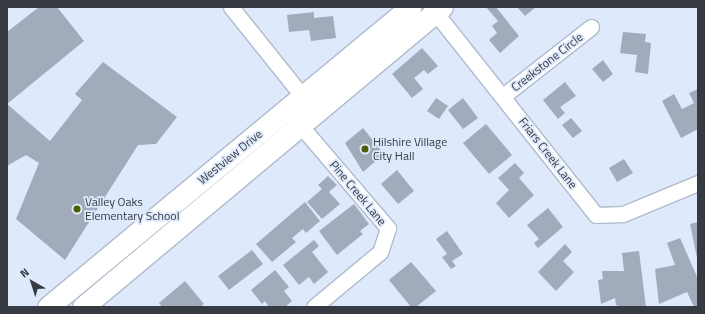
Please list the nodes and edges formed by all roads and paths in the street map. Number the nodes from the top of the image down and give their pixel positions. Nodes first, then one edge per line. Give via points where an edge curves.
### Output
1 (231, 7) edge
2 (410, 7) edge
3 (436, 9) edge
4 (591, 28) dead end
5 (503, 96) junction
6 (306, 112) junction
7 (698, 183) edge
8 (103, 261) junction
9 (117, 278) junction
10 (48, 307) edge
11 (83, 307) edge
12 (314, 307) edge

1 - 6 street
2 - 6 main road, Westview Drive
3 - 5 street, Friars Creek Lane
3 - 6 main road, Westview Drive
4 - 5 street, Creekstone Circle
5 - 7 street, Friars Creek Lane via 596,215 623,214
6 - 8 main road, Westview Drive via 286,111
6 - 9 main road, Westview Drive
6 - 12 street, Pine Creek Lane via 388,228 380,252
8 - 9 main road
8 - 10 main road, Westview Drive
9 - 11 main road, Westview Drive

